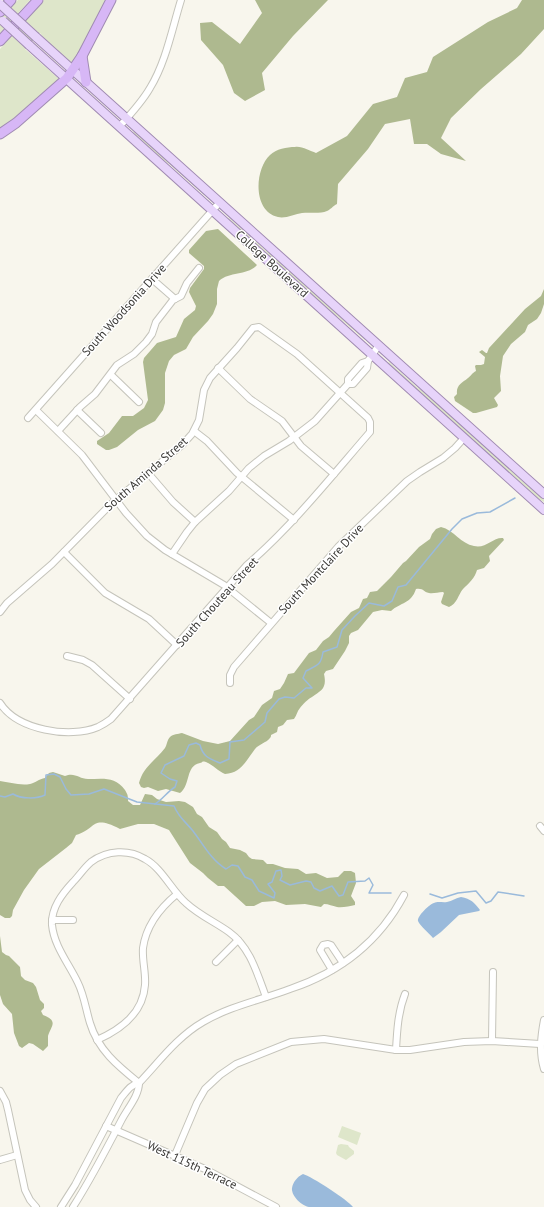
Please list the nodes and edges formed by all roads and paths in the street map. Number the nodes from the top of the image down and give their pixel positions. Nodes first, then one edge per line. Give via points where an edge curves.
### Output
1 (11, 0) edge
2 (38, 0) edge
3 (111, 0) edge
4 (181, 0) edge
5 (0, 4) edge
6 (0, 12) edge
7 (0, 18) edge
8 (0, 42) edge
9 (82, 56) junction
10 (73, 70) junction
11 (66, 78) junction
12 (86, 82) junction
13 (127, 118) junction
14 (119, 127) junction
15 (0, 134) edge
16 (220, 202) junction
17 (212, 211) junction
18 (200, 268) dead end
19 (152, 279) junction
20 (175, 299) junction
21 (379, 345) junction
22 (370, 358) junction
23 (218, 368) junction
24 (110, 375) junction
25 (340, 394) junction
26 (139, 402) dead end
27 (36, 410) junction
28 (76, 410) junction
29 (28, 418) dead end
30 (58, 431) junction
31 (194, 431) junction
32 (101, 433) dead end
33 (295, 437) junction
34 (464, 438) junction
35 (148, 473) junction
36 (334, 474) junction
37 (241, 477) junction
38 (544, 494) edge
39 (116, 500) junction
40 (544, 510) edge
41 (294, 520) junction
42 (195, 522) junction
43 (64, 552) junction
44 (172, 554) junction
45 (227, 588) junction
46 (0, 612) edge
47 (271, 623) junction
48 (177, 645) junction
49 (67, 656) dead end
50 (230, 683) dead end
51 (130, 699) junction
52 (1, 706) edge
53 (177, 894) junction
54 (404, 895) dead end
55 (52, 920) junction
56 (73, 920) dead end
57 (238, 940) junction
58 (216, 962) dead end
59 (343, 963) junction
60 (332, 970) junction
61 (493, 972) dead end
62 (405, 994) dead end
63 (266, 996) junction
64 (544, 1020) edge
65 (97, 1040) junction
66 (492, 1041) junction
67 (540, 1044) junction
68 (396, 1050) junction
69 (544, 1069) edge
70 (139, 1083) junction
71 (0, 1091) edge
72 (106, 1126) junction
73 (116, 1130) junction
74 (17, 1155) junction
75 (175, 1155) junction
76 (0, 1160) edge
77 (36, 1207) edge
78 (61, 1207) edge
79 (73, 1207) edge
80 (276, 1207) edge

1 - 6 highway
2 - 8 highway
3 - 9 highway
4 - 13 street via 156,76 143,99
5 - 10 main road, College Boulevard, bridge
7 - 11 main road, College Boulevard, bridge
9 - 10 highway
9 - 12 highway
10 - 11 highway
10 - 12 main road, College Boulevard
11 - 14 main road, College Boulevard
11 - 15 highway via 22,118
12 - 13 main road, College Boulevard
13 - 14 street
13 - 16 main road, College Boulevard
14 - 17 main road, College Boulevard
16 - 17 street, South Woodsonia Drive
16 - 21 main road, College Boulevard
17 - 19 street, South Woodsonia Drive
17 - 22 main road, College Boulevard
18 - 20 street via 187,283 181,296
19 - 20 street
19 - 27 street, South Woodsonia Drive
20 - 24 street via 156,322 146,342 117,365
21 - 22 street
21 - 38 main road, College Boulevard
22 - 25 street via 367,368
22 - 34 main road, College Boulevard
23 - 25 street, South Aminda Street via 251,330 259,327 297,354
23 - 31 street, South Aminda Street via 204,390 199,420
23 - 33 street via 250,399 282,421
24 - 26 street
24 - 28 street via 95,394
25 - 33 street via 315,421
25 - 36 street, South Chouteau Street via 368,418 371,427 370,432
27 - 29 street, South Woodsonia Drive
27 - 30 street
28 - 30 street
28 - 32 street
30 - 39 street via 82,456
31 - 35 street, South Aminda Street via 182,445
31 - 37 street
33 - 36 street via 301,446
33 - 37 street via 259,460
34 - 40 main road, College Boulevard
34 - 47 street, South Montclaire Drive via 443,458 407,481 343,542
35 - 39 street, South Aminda Street
35 - 42 street via 173,502
36 - 41 street, South Chouteau Street
37 - 41 street
37 - 42 street
39 - 43 street, South Aminda Street
39 - 44 street via 147,536
41 - 45 street, South Chouteau Street
42 - 44 street
43 - 46 street, South Aminda Street
43 - 48 street via 105,593 144,616
44 - 45 street
45 - 47 street
45 - 48 street, South Chouteau Street
47 - 50 street, South Montclaire Drive via 234,666
48 - 51 street, South Chouteau Street
49 - 51 street via 83,660 97,668
51 - 52 street, South Chouteau Street via 111,719 97,727 78,732 48,731 17,719
53 - 55 street via 146,859 129,852 118,852 100,857 84,870 63,893
53 - 57 street via 197,912
53 - 65 street via 158,913 147,933 143,947 145,984 137,1010 124,1025
54 - 59 street via 375,937 361,951
55 - 56 street
55 - 65 street via 57,944 80,986 90,1025
57 - 58 street
57 - 63 street via 254,964
59 - 60 street
59 - 60 street via 331,945 323,945 320,950
60 - 63 street via 310,982
61 - 66 street
62 - 68 street via 400,1006
63 - 70 street via 228,1009 201,1023 178,1041
64 - 67 street
65 - 70 street via 116,1064
66 - 67 street
66 - 68 street
67 - 69 street
68 - 75 street via 324,1039 310,1040 291,1042 236,1064 205,1089
70 - 72 street via 133,1084 126,1093
70 - 73 street via 139,1091
71 - 74 street via 6,1102
72 - 73 street, West 115th Terrace
72 - 78 street via 76,1185
73 - 75 street, West 115th Terrace
73 - 79 street
74 - 76 street
74 - 77 street via 25,1190
75 - 80 street, West 115th Terrace

